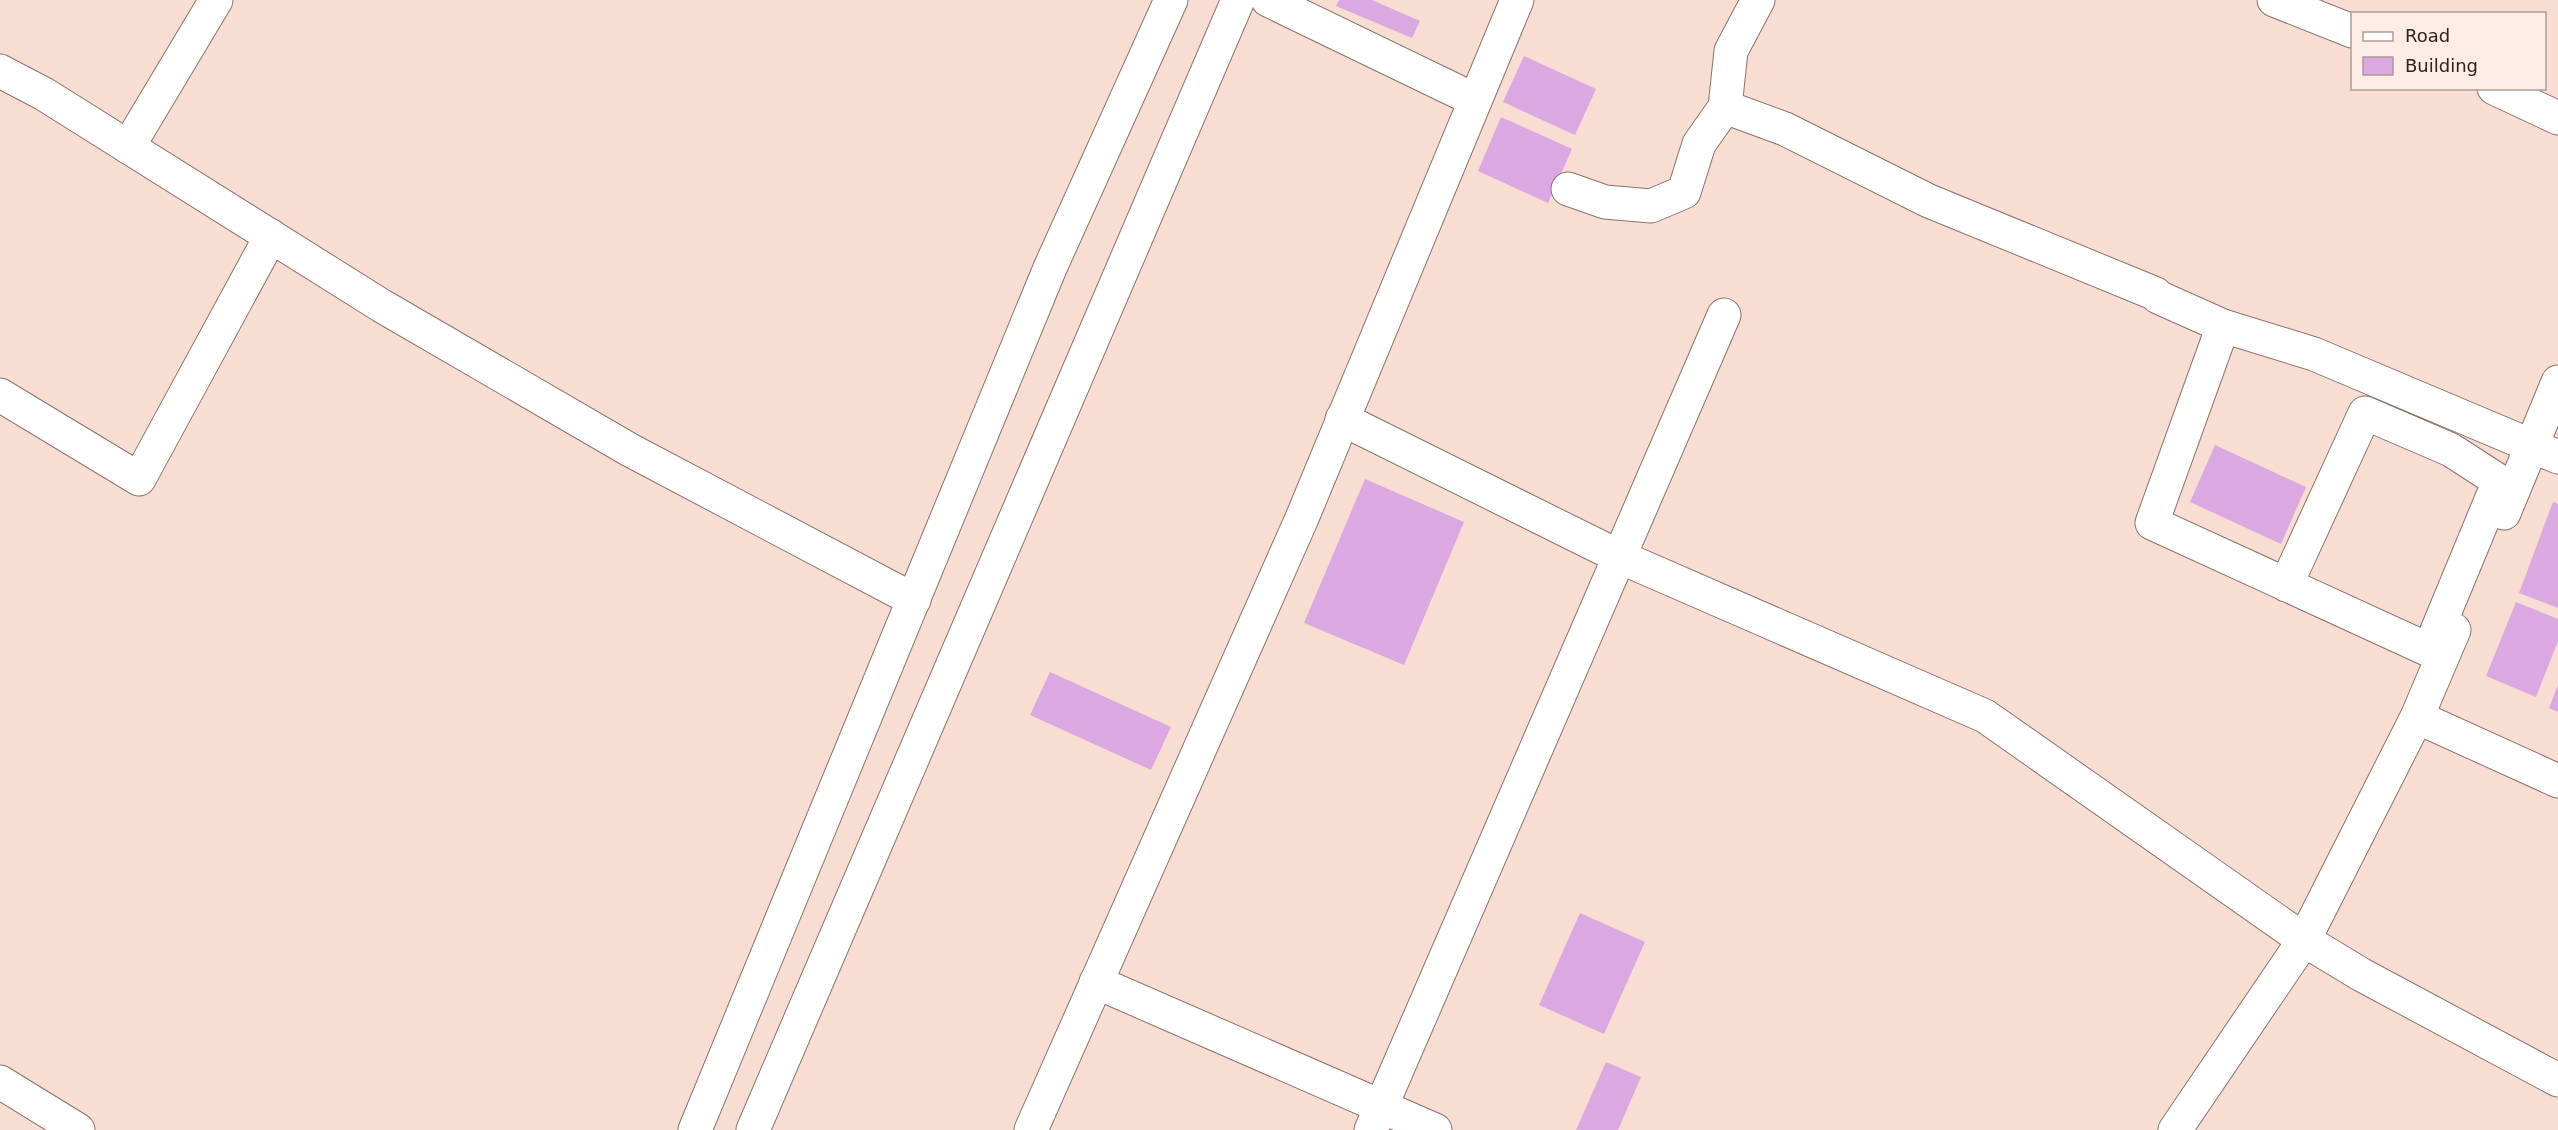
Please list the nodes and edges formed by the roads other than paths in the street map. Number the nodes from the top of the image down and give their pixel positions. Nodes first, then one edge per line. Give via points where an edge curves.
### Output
1 (216, 0) edge
2 (1171, 0) edge
3 (1238, 0) edge
4 (1268, 0) edge
5 (1516, 0) edge
6 (1758, 0) edge
7 (2274, 0) edge
8 (2351, 31) edge
9 (0, 71) edge
10 (2498, 90) edge
11 (1475, 100) junction
12 (1725, 107) junction
13 (2558, 118) edge
14 (128, 147) junction
15 (1568, 189) dead end
16 (271, 236) junction
17 (1724, 315) dead end
18 (2223, 326) junction
19 (2558, 382) edge
20 (0, 395) edge
21 (1342, 419) junction
22 (2545, 452) edge
23 (1620, 557) junction
24 (2286, 585) junction
25 (914, 600) junction
26 (2417, 717) junction
27 (2558, 781) edge
28 (2304, 940) junction
29 (1096, 982) junction
30 (2558, 1080) edge
31 (0, 1082) edge
32 (1376, 1117) edge
33 (78, 1130) edge
34 (695, 1130) edge
35 (753, 1130) edge
36 (1030, 1130) edge
37 (1435, 1130) edge
38 (2175, 1130) edge

1 - 14 street
2 - 25 street via 1050,268
3 - 35 street
4 - 11 street
5 - 11 street
6 - 12 street via 1731,51
7 - 8 street
9 - 14 street
10 - 13 street
11 - 21 street
12 - 15 street via 1699,144 1684,192 1651,207 1605,202
12 - 18 street via 1785,129 1929,201 2156,294
14 - 16 street
16 - 20 street via 139,479
16 - 25 street via 382,306 630,450
17 - 23 street
18 - 22 street via 2314,354
18 - 24 street via 2152,523
19 - 22 street
21 - 23 street
21 - 29 street
22 - 26 street
23 - 28 street via 1985,716
23 - 32 street
24 - 24 street via 2429,650 2499,481 2451,450 2365,413
25 - 34 street
26 - 27 street
26 - 28 street
28 - 30 street
28 - 38 street
29 - 32 street
29 - 36 street
31 - 33 street
32 - 37 street

